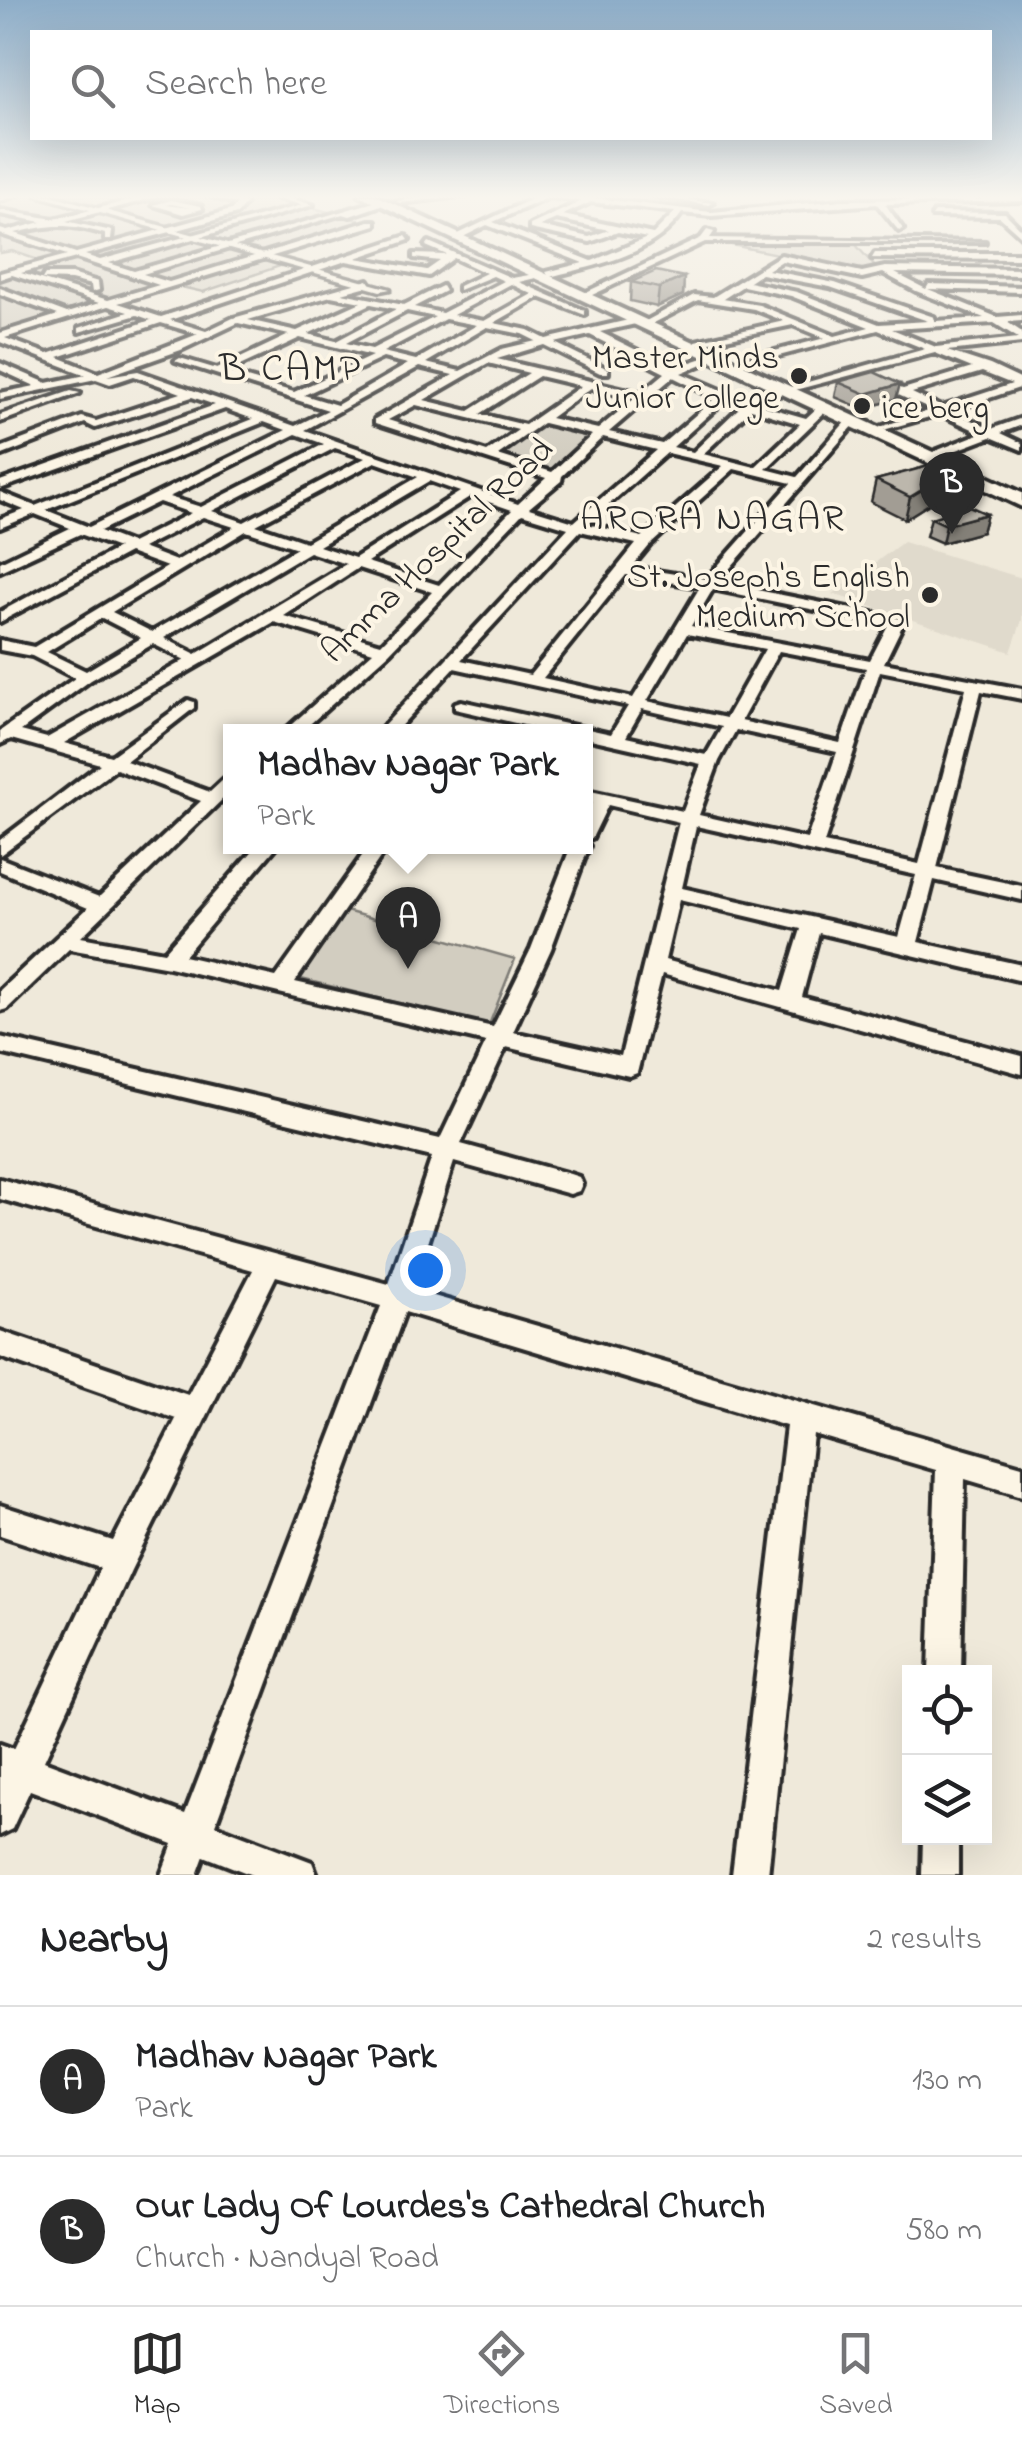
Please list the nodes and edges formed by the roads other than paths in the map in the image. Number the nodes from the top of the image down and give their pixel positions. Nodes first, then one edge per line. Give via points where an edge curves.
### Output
1 (42, 282) edge
2 (49, 282) edge
3 (160, 282) edge
4 (175, 282) edge
5 (234, 282) edge
6 (271, 282) edge
7 (473, 282) edge
8 (507, 282) edge
9 (513, 282) edge
10 (561, 282) edge
11 (562, 282) edge
12 (613, 282) edge
13 (819, 282) edge
14 (840, 282) edge
15 (905, 282) edge
16 (368, 283) joint
17 (743, 283) joint
18 (167, 285) junction
19 (832, 285) junction
20 (224, 286) dead end
21 (912, 287) junction
22 (442, 288) dead end
23 (462, 288) dead end
24 (384, 289) joint
25 (1021, 290) edge
26 (0, 291) edge
27 (328, 292) junction
28 (137, 294) junction
29 (538, 294) junction
30 (588, 294) junction
31 (794, 294) junction
32 (124, 299) junction
33 (217, 299) junction
34 (154, 300) dead end
35 (715, 300) junction
36 (368, 302) junction
37 (106, 305) junction
38 (171, 305) dead end
39 (963, 305) junction
40 (1002, 305) dead end
41 (268, 309) junction
42 (402, 309) junction
43 (188, 310) junction
44 (582, 313) dead end
45 (133, 314) junction
46 (68, 316) junction
47 (442, 316) junction
48 (999, 318) junction
49 (1022, 318) edge
50 (53, 320) junction
51 (232, 321) junction
52 (795, 321) junction
53 (938, 321) junction
54 (156, 322) junction
55 (642, 322) junction
56 (484, 324) junction
57 (313, 325) junction
58 (880, 327) junction
59 (82, 330) junction
60 (134, 331) junction
61 (592, 332) junction
62 (3, 334) edge
63 (206, 334) junction
64 (303, 336) junction
65 (148, 337) dead end
66 (833, 338) junction
67 (1022, 338) edge
68 (107, 339) junction
69 (547, 341) junction
70 (163, 342) dead end
71 (339, 342) junction
72 (995, 342) junction
73 (177, 348) junction
74 (938, 349) junction
75 (35, 350) junction
76 (709, 351) junction
77 (1022, 353) edge
78 (376, 354) junction
79 (52, 356) junction
80 (1, 360) edge
81 (487, 360) junction
82 (180, 361) dead end
83 (651, 362) junction
84 (415, 363) junction
85 (740, 363) junction
86 (635, 365) dead end
87 (986, 367) junction
88 (620, 368) dead end
89 (540, 371) junction
90 (604, 371) junction
91 (671, 373) junction
92 (857, 373) junction
93 (217, 374) junction
94 (460, 374) junction
95 (104, 378) junction
96 (586, 383) junction
97 (1022, 384) edge
98 (47, 387) junction
99 (790, 389) junction
100 (904, 392) junction
101 (190, 394) junction
102 (0, 396) edge
103 (294, 396) junction
104 (722, 397) junction
105 (642, 398) junction
106 (414, 401) junction
107 (44, 403) junction
108 (744, 405) junction
109 (223, 406) junction
110 (823, 408) junction
111 (338, 409) junction
112 (943, 410) junction
113 (468, 416) junction
114 (0, 417) edge
115 (86, 419) junction
116 (542, 419) junction
117 (260, 420) junction
118 (807, 422) junction
119 (851, 422) junction
120 (1022, 422) edge
121 (527, 429) junction
122 (296, 430) junction
123 (884, 430) junction
124 (603, 431) junction
125 (995, 433) junction
126 (335, 443) junction
127 (666, 446) junction
128 (1022, 447) edge
129 (0, 452) edge
130 (937, 454) junction
131 (696, 455) junction
132 (488, 457) junction
133 (374, 458) junction
134 (730, 465) junction
135 (757, 471) junction
136 (427, 477) junction
137 (557, 478) junction
138 (800, 481) junction
139 (0, 486) edge
140 (468, 492) junction
141 (1022, 493) edge
142 (0, 496) edge
143 (159, 498) junction
144 (1022, 501) edge
145 (520, 509) junction
146 (32, 510) junction
147 (201, 511) junction
148 (0, 524) edge
149 (243, 527) junction
150 (576, 527) junction
151 (82, 531) junction
152 (645, 542) junction
153 (305, 547) junction
154 (129, 548) junction
155 (354, 563) junction
156 (0, 567) edge
157 (178, 568) junction
158 (623, 570) junction
159 (709, 584) junction
160 (442, 590) junction
161 (102, 613) junction
162 (272, 617) junction
163 (0, 618) edge
164 (682, 628) junction
165 (154, 637) junction
166 (0, 645) edge
167 (774, 646) junction
168 (384, 650) junction
169 (36, 652) junction
170 (197, 660) junction
171 (451, 663) junction
172 (874, 667) junction
173 (86, 677) junction
174 (534, 680) junction
175 (974, 685) junction
176 (1022, 694) edge
177 (634, 703) junction
178 (188, 706) dead end
179 (462, 706) dead end
180 (732, 722) junction
181 (300, 724) edge
182 (394, 724) edge
183 (545, 724) edge
184 (593, 735) edge
185 (4, 736) edge
186 (616, 740) junction
187 (48, 745) junction
188 (847, 749) junction
189 (711, 761) junction
190 (113, 762) junction
191 (223, 790) edge
192 (594, 796) edge
193 (212, 800) junction
194 (689, 818) junction
195 (814, 846) junction
196 (0, 849) edge
197 (261, 854) edge
198 (373, 854) edge
199 (577, 854) edge
200 (0, 864) edge
201 (929, 872) junction
202 (671, 892) junction
203 (1022, 892) edge
204 (102, 906) junction
205 (812, 924) junction
206 (63, 940) junction
207 (908, 946) junction
208 (168, 960) junction
209 (654, 964) junction
210 (1022, 973) edge
211 (9, 982) edge
212 (281, 986) junction
213 (790, 1001) junction
214 (0, 1003) edge
215 (496, 1038) junction
216 (0, 1045) edge
217 (1022, 1065) edge
218 (446, 1150) junction
219 (570, 1184) dead end
220 (0, 1189) edge
221 (270, 1263) junction
222 (397, 1298) junction
223 (0, 1344) edge
224 (193, 1411) junction
225 (801, 1417) junction
226 (951, 1460) junction
227 (1022, 1481) edge
228 (0, 1520) edge
229 (120, 1558) junction
230 (945, 1665) edge
231 (12, 1765) edge
232 (0, 1818) edge
233 (194, 1834) junction
234 (941, 1845) edge
235 (178, 1875) edge
236 (299, 1875) edge
237 (750, 1875) edge
238 (940, 1875) edge

1 - 37 street
2 - 32 street
3 - 18 street
4 - 18 street
5 - 20 street
6 - 33 street
7 - 23 street
8 - 47 street
9 - 29 street
10 - 55 main road
11 - 30 main road
12 - 30 street
13 - 19 street
14 - 19 street
15 - 21 street
16 - 24 street
16 - 27 street
17 - 31 street
17 - 35 street
18 - 28 street
18 - 33 street
19 - 31 street
19 - 53 street
21 - 25 street
21 - 39 street
22 - 42 street
24 - 36 street
26 - 46 street
27 - 36 street
27 - 41 street
28 - 32 street
28 - 34 street
29 - 44 street
29 - 56 street
30 - 55 main road
31 - 58 street
32 - 37 street
33 - 41 street
33 - 43 street
35 - 52 street
35 - 55 street via 697,297
36 - 42 street
36 - 57 street
37 - 45 street
37 - 46 street
38 - 43 street
39 - 40 street
39 - 48 street
41 - 51 street
41 - 57 street
42 - 47 street
42 - 71 street
43 - 51 street
43 - 54 street
45 - 54 street
45 - 59 street
46 - 50 street
47 - 56 street
47 - 78 street
48 - 49 street
48 - 53 street
48 - 67 street
50 - 59 street
50 - 62 street
51 - 63 street
51 - 64 street
52 - 66 street
52 - 76 street
53 - 58 street
54 - 60 street
54 - 63 street
55 - 61 street
55 - 76 main road
56 - 69 street
56 - 84 street
57 - 64 street
58 - 66 street
58 - 74 street
59 - 68 street
60 - 65 street
60 - 68 street
61 - 69 street
61 - 83 street
62 - 75 street
63 - 73 street
64 - 71 street
64 - 93 street
66 - 85 street
67 - 72 street
68 - 79 street
69 - 81 street
69 - 90 street
70 - 73 street
71 - 78 street
72 - 74 street
72 - 77 street
73 - 95 street
74 - 87 street
74 - 92 street
75 - 79 street
75 - 80 street
76 - 85 main road
76 - 91 street
76 - 99 main road
78 - 84 street
78 - 103 street
79 - 95 street
80 - 98 street
81 - 89 street
81 - 94 street
82 - 93 street
83 - 86 street
83 - 91 street
84 - 94 street
84 - 111 street
85 - 99 main road
87 - 97 street
87 - 100 street
88 - 90 street
89 - 96 street
89 - 113 street
90 - 96 street
91 - 104 street
91 - 105 street, Amma Hospital Road
92 - 99 street
92 - 100 street
93 - 103 street
94 - 106 street
95 - 98 street
95 - 101 street via 134,373
95 - 107 street
96 - 105 street
96 - 116 street
97 - 112 street
98 - 102 street
99 - 108 street
99 - 110 main road
99 - 123 main road
100 - 112 street
101 - 109 street
101 - 115 street via 95,425
103 - 111 street
104 - 108 street
104 - 127 street
105 - 124 street, Amma Hospital Road
106 - 113 street
106 - 132 street via 379,421
107 - 114 street
107 - 115 street
108 - 118 street
108 - 131 street
109 - 117 street
109 - 139 street
110 - 118 street
110 - 119 main road
111 - 122 street
112 - 123 street
112 - 125 street
113 - 121 street
115 - 129 street
116 - 121 street
116 - 124 street
117 - 122 street
117 - 146 street
118 - 135 street
119 - 138 street
119 - 144 main road
120 - 125 street
121 - 132 street
122 - 126 street
122 - 143 street
123 - 130 main road
124 - 127 street
124 - 137 street, Amma Hospital Road
125 - 128 street
125 - 130 street
126 - 133 street
126 - 147 street
127 - 131 street
127 - 150 street
130 - 141 main road
131 - 134 street
132 - 137 street
133 - 136 street
133 - 149 street
134 - 135 street
134 - 152 street
135 - 138 street
136 - 140 street
136 - 153 street
137 - 145 street, Amma Hospital Road
138 - 159 street
140 - 145 street
140 - 155 street
142 - 146 street
143 - 147 street
143 - 151 street
145 - 150 street
145 - 160 street, Amma Hospital Road
146 - 148 street
146 - 151 street
147 - 149 street
147 - 154 street
149 - 153 street
149 - 157 street
150 - 152 street
150 - 171 street
151 - 154 street
151 - 156 street
152 - 158 street
153 - 155 street
153 - 165 street
154 - 157 street
154 - 163 street
155 - 160 street
155 - 162 street
157 - 161 street
158 - 159 street
158 - 174 street
159 - 164 street
159 - 172 street via 897,622
160 - 168 street, Amma Hospital Road
161 - 165 street
161 - 169 street
162 - 168 street
162 - 170 street
164 - 167 street
164 - 177 street
165 - 170 street
165 - 173 street
166 - 169 street
167 - 172 street
167 - 180 street
168 - 181 street, Amma Hospital Road
169 - 173 street
170 - 187 street
171 - 174 street
171 - 182 street
172 - 175 street
172 - 188 street
173 - 185 street
174 - 177 street
175 - 176 street
175 - 201 street
177 - 180 street
177 - 186 street
178 - 190 street
179 - 183 street
180 - 188 street
180 - 189 street
184 - 186 street
185 - 187 street
186 - 189 street
187 - 190 street
188 - 195 street
189 - 194 street
190 - 193 street
190 - 196 street
191 - 193 street
192 - 194 street
193 - 204 street
194 - 195 street
194 - 202 street
195 - 201 street
197 - 208 street
198 - 212 street
199 - 215 street via 541,949
200 - 204 street
201 - 203 street
201 - 207 street
202 - 205 street
202 - 209 street
204 - 206 street
205 - 207 street
205 - 213 street
206 - 208 street
206 - 211 street
207 - 210 street
208 - 212 street
209 - 213 street
209 - 215 street via 629,1068
211 - 214 street
212 - 215 street
213 - 217 street
215 - 218 street
216 - 218 street
218 - 219 street
218 - 222 street
220 - 221 street
221 - 222 street
221 - 224 street
222 - 225 street
222 - 233 street
223 - 224 street
224 - 229 street
225 - 226 street
225 - 237 street
226 - 227 street
226 - 230 street
228 - 229 street
229 - 231 street
231 - 232 street
231 - 233 street
233 - 235 street
233 - 236 street
234 - 238 street

